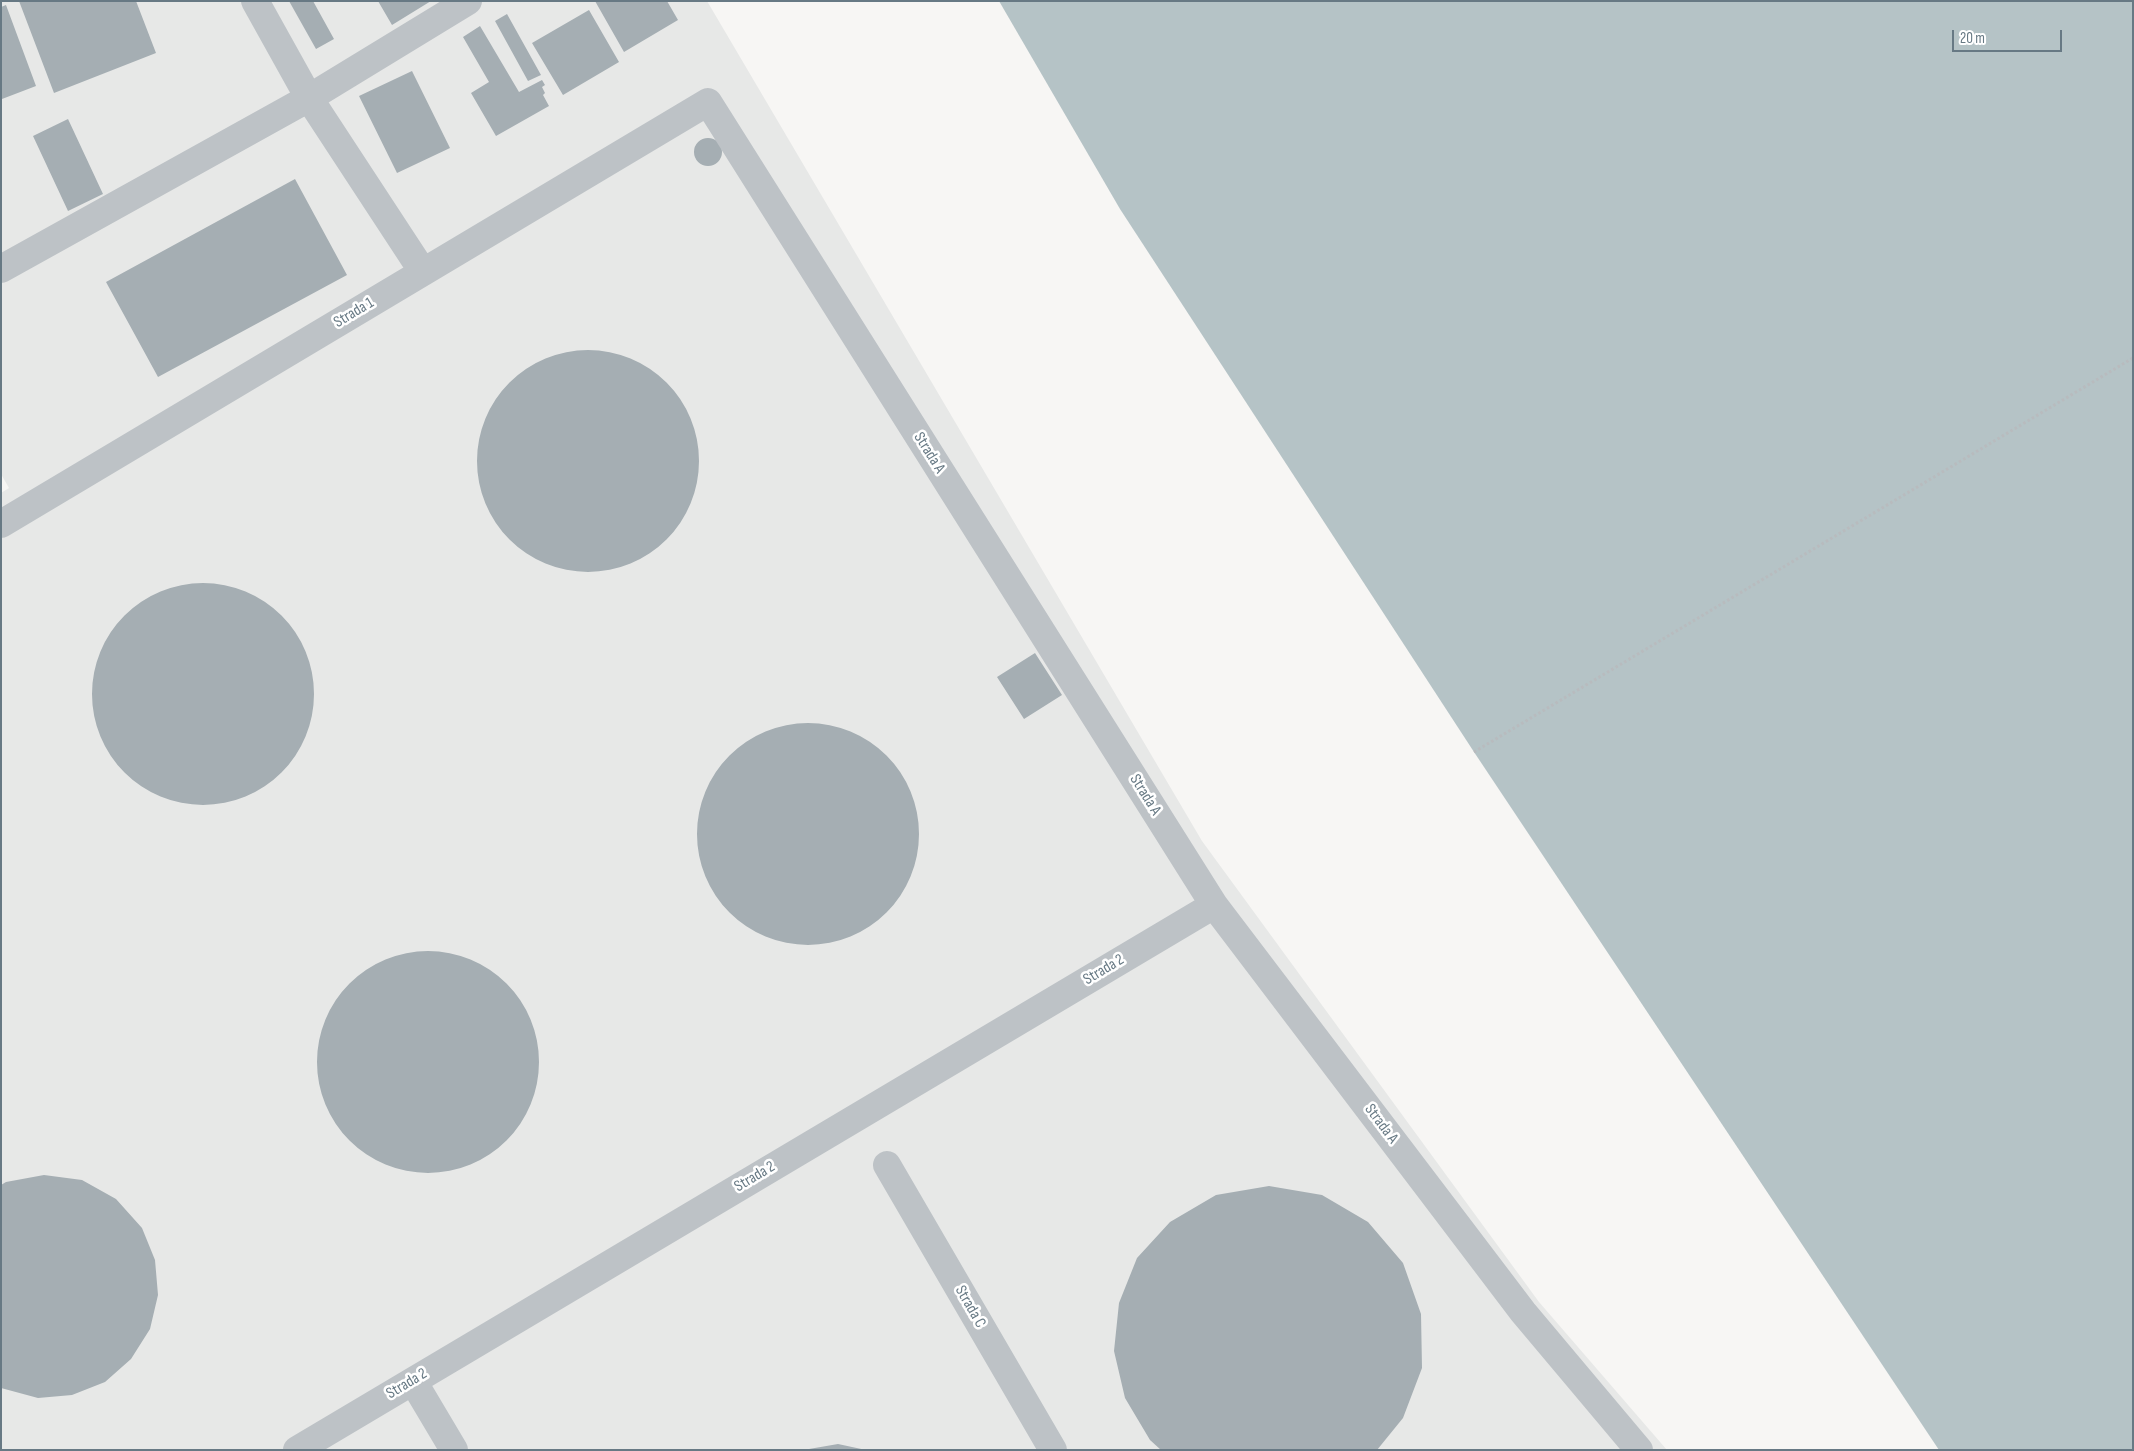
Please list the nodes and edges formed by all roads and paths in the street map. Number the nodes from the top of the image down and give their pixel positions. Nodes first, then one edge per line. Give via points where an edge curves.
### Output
1 (255, 1) edge
2 (468, 1) edge
3 (309, 98) junction
4 (708, 102) joint
5 (1, 269) edge
6 (423, 272) junction
7 (2133, 358) edge
8 (1, 524) edge
9 (1474, 752) dead end
10 (1214, 904) junction
11 (887, 1164) dead end
12 (413, 1381) junction
13 (297, 1450) edge
14 (454, 1450) edge
15 (1053, 1450) edge
16 (1638, 1450) edge

1 - 3 lane
2 - 3 lane
3 - 5 lane
3 - 6 lane
4 - 6 lane, Strada 1
4 - 10 lane, Strada A
6 - 8 lane, Strada 1
7 - 9 path
10 - 12 lane, Strada 2
10 - 16 lane, Strada A via 1523,1312
11 - 15 lane, Strada C
12 - 13 lane, Strada 2
12 - 14 lane

